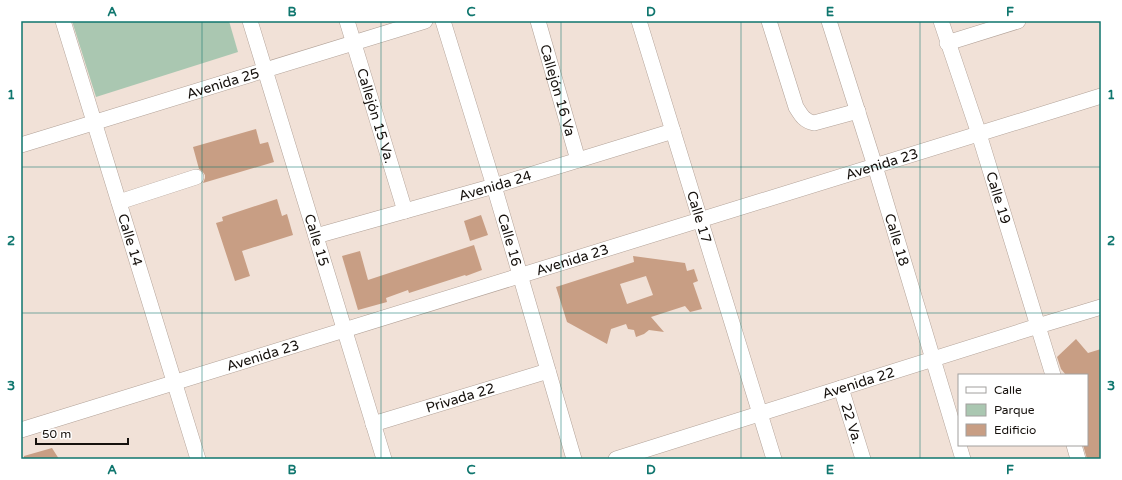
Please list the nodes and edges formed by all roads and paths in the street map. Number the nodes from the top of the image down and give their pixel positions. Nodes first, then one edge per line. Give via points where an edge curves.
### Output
1 (63, 21) edge
2 (250, 21) edge
3 (347, 21) edge
4 (425, 21) edge
5 (443, 21) edge
6 (538, 21) edge
7 (639, 21) edge
8 (769, 21) edge
9 (829, 21) edge
10 (940, 21) edge
11 (1018, 21) edge
12 (354, 43) junction
13 (947, 43) junction
14 (265, 70) junction
15 (1101, 96) edge
16 (858, 111) junction
17 (94, 122) junction
18 (673, 131) junction
19 (979, 134) junction
20 (21, 145) edge
21 (578, 160) junction
22 (875, 166) junction
23 (196, 178) dead end
24 (494, 186) junction
25 (119, 202) junction
26 (405, 211) junction
27 (700, 220) junction
28 (316, 236) junction
29 (520, 276) junction
30 (1101, 307) edge
31 (1038, 326) junction
32 (344, 330) junction
33 (932, 359) junction
34 (548, 371) junction
35 (1053, 374) edge
36 (174, 382) junction
37 (841, 388) junction
38 (760, 414) junction
39 (373, 424) junction
40 (21, 430) edge
41 (958, 443) edge
42 (959, 446) edge
43 (1074, 446) edge
44 (198, 459) edge
45 (384, 459) edge
46 (574, 459) edge
47 (616, 459) edge
48 (774, 459) edge
49 (863, 459) edge
50 (963, 459) edge
51 (1078, 459) edge

1 - 17 street, Calle 14
2 - 14 street, Calle 15
3 - 12 street, Callejón 15 Va.
4 - 12 street, Avenida 25
5 - 24 street, Calle 16
6 - 21 street, Callejón 16 Va
7 - 18 street, Calle 17
8 - 16 street via 796,107 802,117 814,123
9 - 16 street, Calle 18
10 - 13 street, Calle 19
11 - 13 street
12 - 14 street, Avenida 25
12 - 26 street, Callejón 15 Va.
13 - 19 street, Calle 19
14 - 17 street, Avenida 25
14 - 28 street, Calle 15
15 - 19 street, Avenida 23
16 - 22 street, Calle 18
17 - 20 street, Avenida 25
17 - 25 street, Calle 14
18 - 21 street, Avenida 24
18 - 27 street, Calle 17
19 - 22 street, Avenida 23
19 - 31 street, Calle 19
21 - 24 street, Avenida 24
22 - 27 street, Avenida 23
22 - 33 street, Calle 18
23 - 25 street
24 - 26 street, Avenida 24
24 - 29 street, Calle 16
25 - 36 street, Calle 14
26 - 28 street, Avenida 24
27 - 29 street, Avenida 23
27 - 38 street, Calle 17
28 - 32 street, Calle 15
29 - 32 street, Avenida 23
29 - 34 street, Calle 16
30 - 31 street, Avenida 22
31 - 33 street, Avenida 22
31 - 35 street, Calle 19
32 - 36 street, Avenida 23
32 - 39 street, Calle 15
33 - 37 street, Avenida 22
33 - 41 street, Calle 18
34 - 39 street, Privada 22
34 - 46 street, Calle 16
36 - 40 street, Avenida 23
36 - 44 street, Calle 14
37 - 38 street, Avenida 22
37 - 49 street, 22 Va.
38 - 47 street, Avenida 22
38 - 48 street, Calle 17
39 - 45 street, Calle 15
42 - 50 street, Calle 18
43 - 51 street

